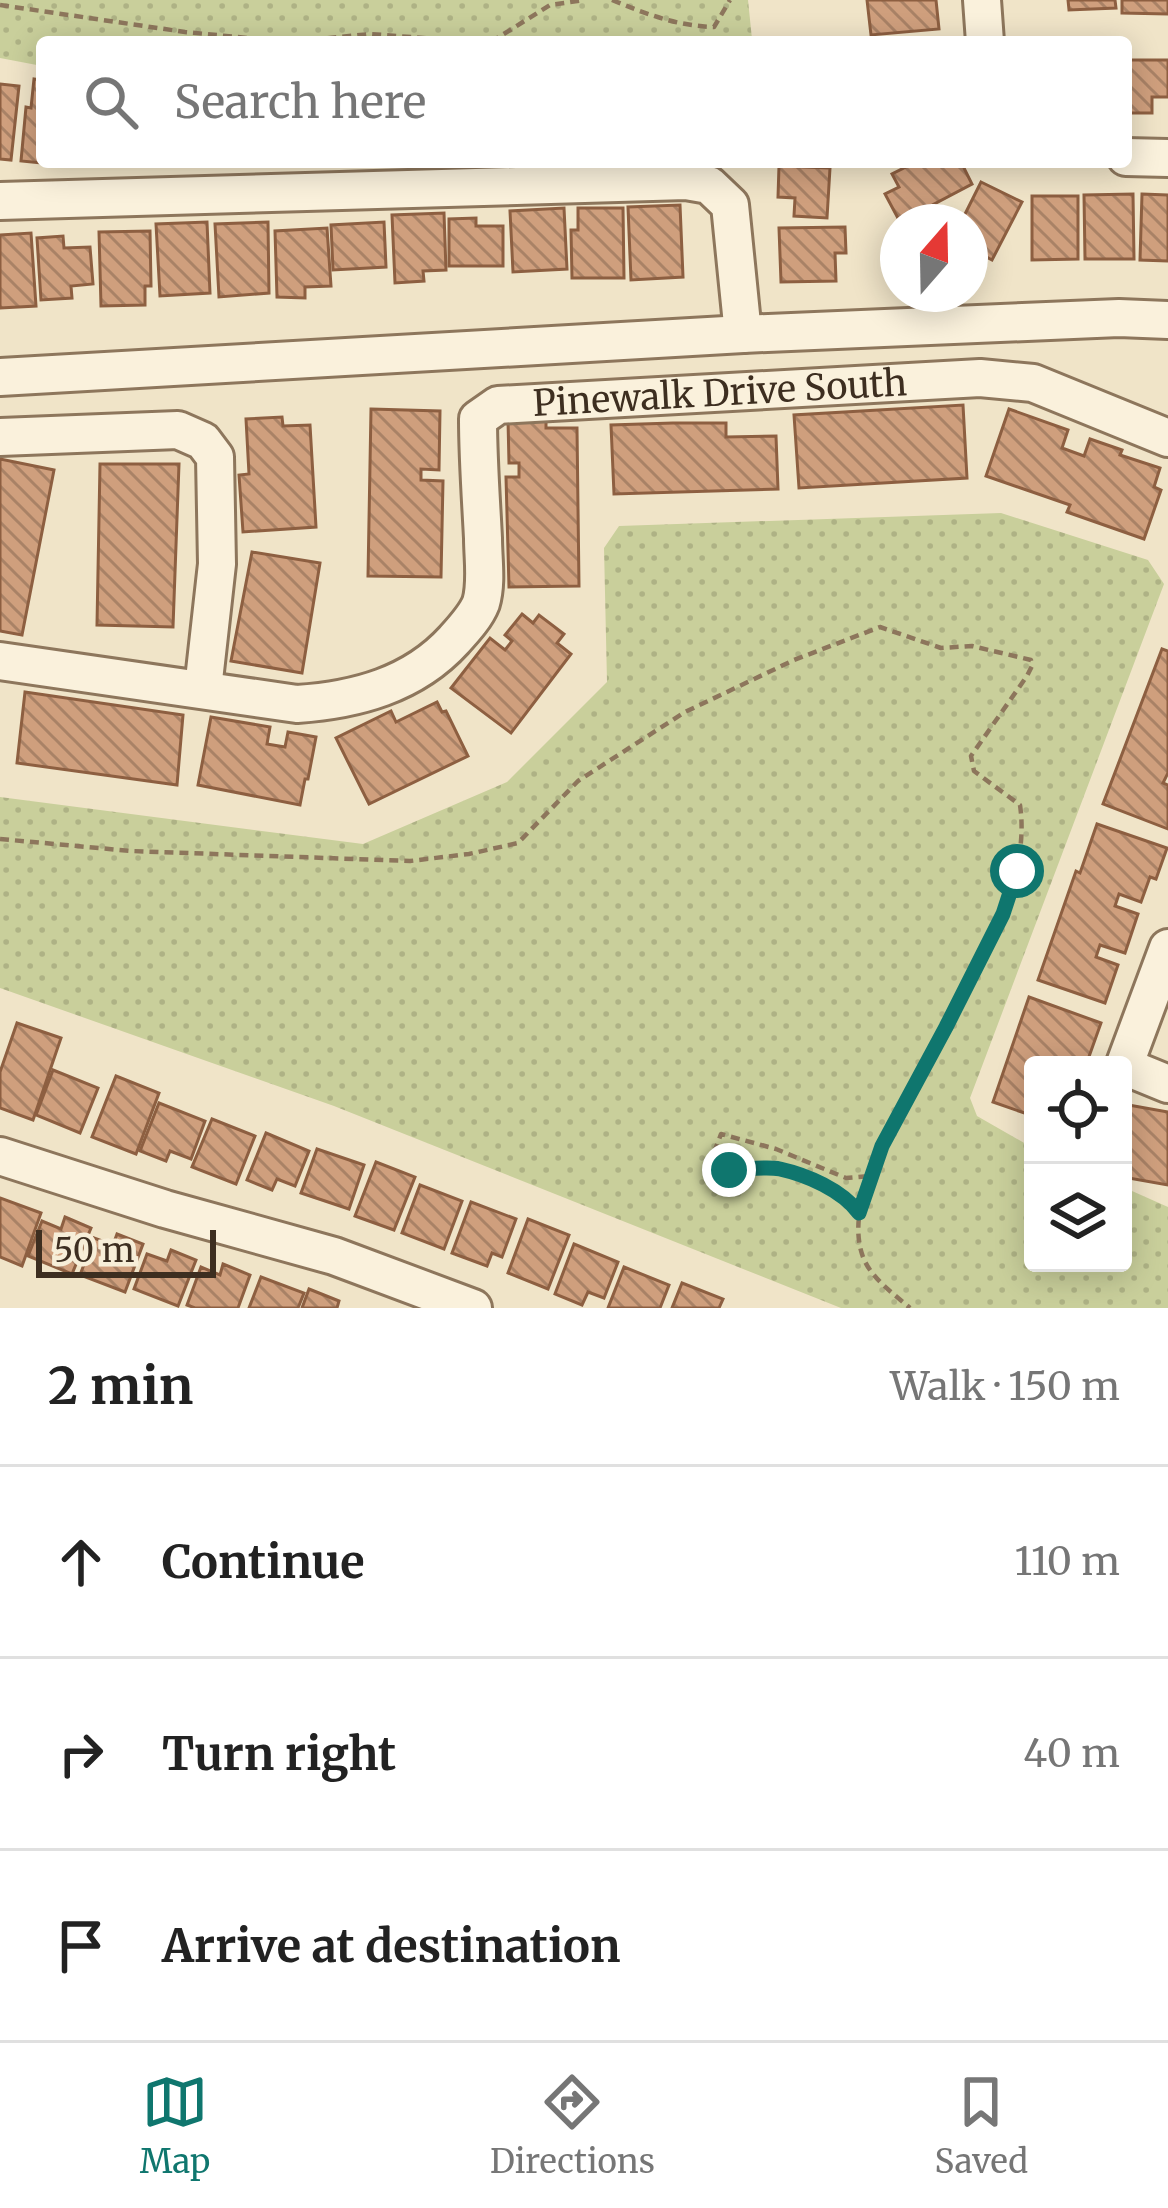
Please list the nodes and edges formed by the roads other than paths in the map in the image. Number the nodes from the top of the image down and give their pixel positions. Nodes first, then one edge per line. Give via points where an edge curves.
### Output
1 (982, 0) edge
2 (985, 36) edge
3 (1132, 157) edge
4 (1168, 158) edge
5 (0, 201) edge
6 (1168, 320) edge
7 (743, 334) junction
8 (0, 377) edge
9 (0, 437) edge
10 (1168, 438) edge
11 (0, 661) edge
12 (202, 688) junction
13 (1168, 948) edge
14 (1127, 1056) edge
15 (1132, 1070) edge
16 (1168, 1084) edge
17 (0, 1156) edge
18 (413, 1297) edge
19 (473, 1308) edge

1 - 2 street
3 - 4 street
5 - 7 street via 709,185 730,205
6 - 7 street, Pinewalk Drive South
7 - 8 street, Pinewalk Drive South
9 - 12 street via 178,430 203,441 215,457 217,564
10 - 12 street, Pinewalk Drive South via 1033,383 980,378 498,406 478,419 480,604 442,653 389,685 330,702
11 - 12 street, Pinewalk Drive South
13 - 14 street
15 - 16 street
17 - 18 street via 334,1256
18 - 19 street

